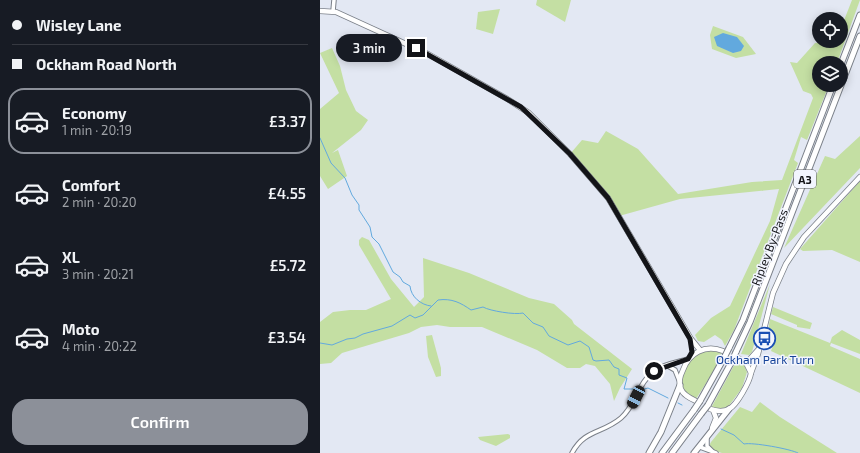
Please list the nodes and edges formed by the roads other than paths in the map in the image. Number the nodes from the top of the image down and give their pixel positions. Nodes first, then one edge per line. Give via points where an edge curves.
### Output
1 (334, 0) edge
2 (320, 11) edge
3 (333, 11) junction
4 (860, 15) edge
5 (860, 36) edge
6 (844, 56) edge
7 (830, 92) edge
8 (860, 177) edge
9 (690, 339) junction
10 (700, 350) junction
11 (723, 350) dead end
12 (758, 350) junction
13 (690, 357) junction
14 (667, 366) junction
15 (751, 373) junction
16 (680, 383) junction
17 (698, 401) junction
18 (710, 408) junction
19 (729, 409) junction
20 (707, 438) junction
21 (700, 447) junction
22 (572, 453) edge
23 (649, 453) edge
24 (662, 453) edge
25 (672, 453) edge
26 (694, 453) edge
27 (714, 453) edge

1 - 3 street
2 - 3 main road
3 - 9 main road via 428,54 529,113 570,154 608,198
4 - 6 highway
5 - 18 highway, Ripley By-Pass / A3, bridge via 761,294
7 - 17 highway, Ripley By-Pass / A3, bridge via 743,320
8 - 12 main road via 804,237 786,264 773,293
9 - 10 main road
9 - 13 main road
10 - 11 main road
10 - 13 main road
12 - 15 main road
12 - 15 main road via 749,360 740,360 749,367
13 - 14 street
13 - 16 main road
14 - 16 street via 675,370
14 - 22 street via 654,371 642,384 629,409 620,419 584,437
15 - 19 main road via 741,395
16 - 17 main road via 684,393
16 - 23 highway via 662,432
17 - 24 highway, Ripley By-Pass / A3, bridge
18 - 19 main road
18 - 21 main road via 716,418 715,423 699,443
18 - 25 highway, Ripley By-Pass / A3, bridge via 701,414
19 - 20 highway
20 - 21 highway
20 - 27 street via 707,446
21 - 26 highway
21 - 27 street

